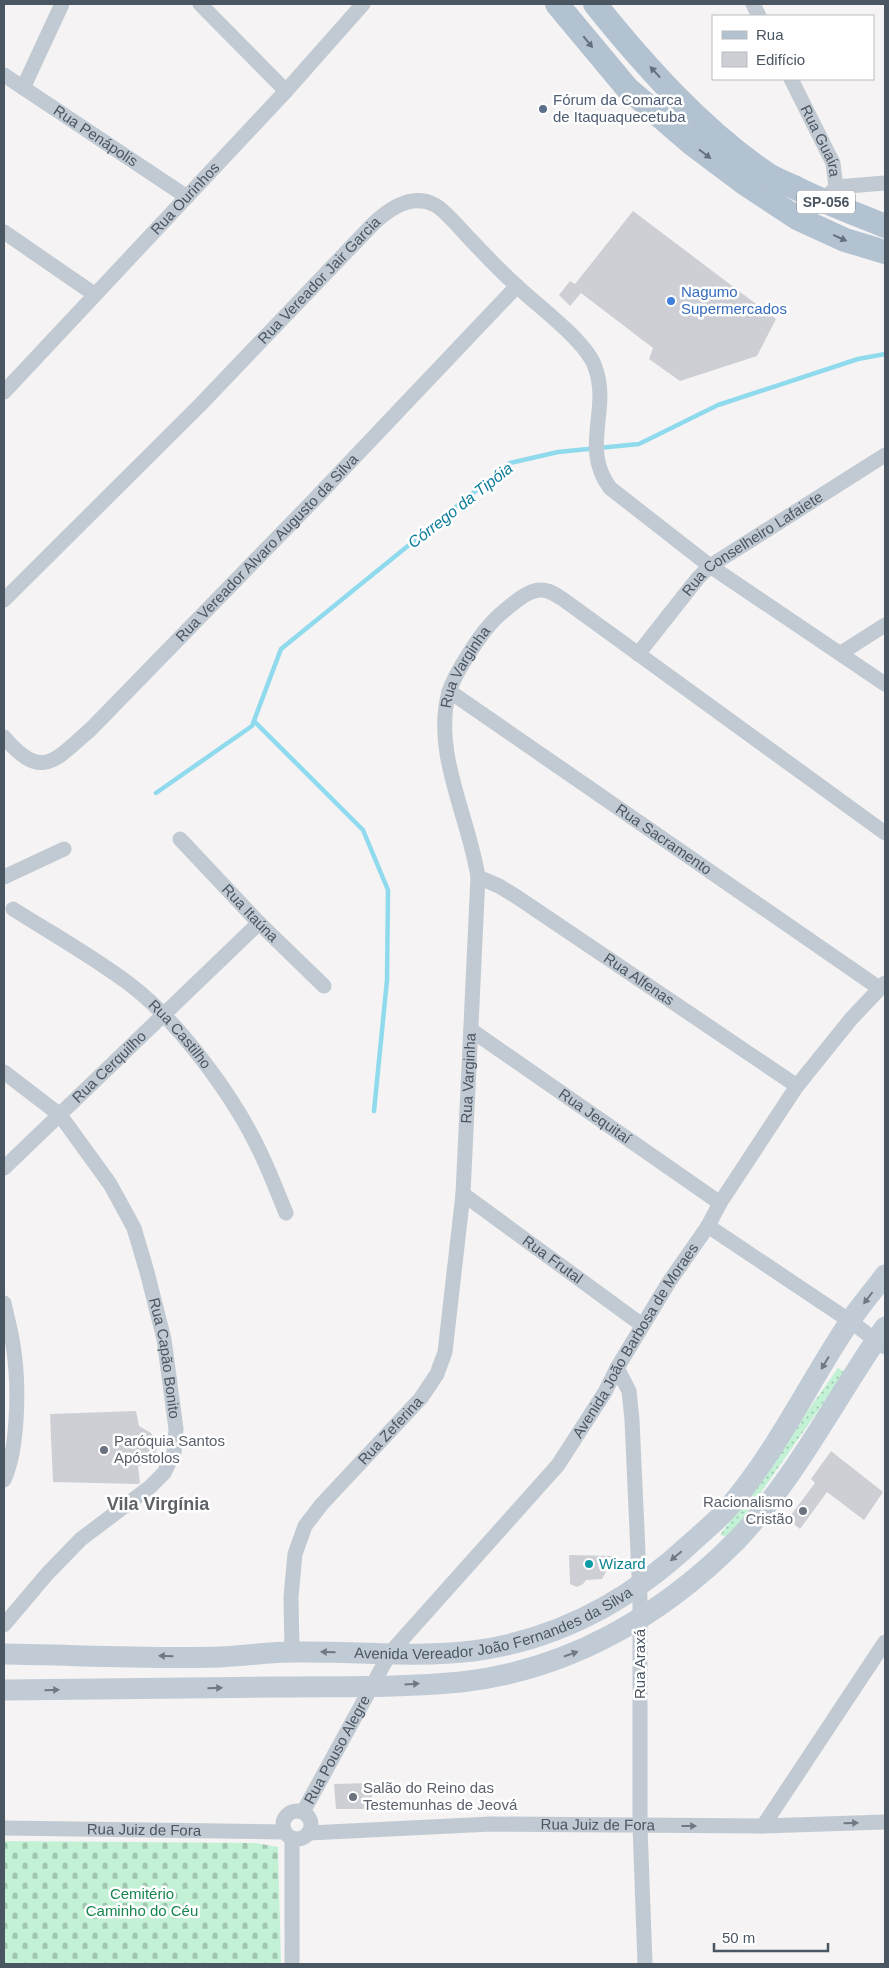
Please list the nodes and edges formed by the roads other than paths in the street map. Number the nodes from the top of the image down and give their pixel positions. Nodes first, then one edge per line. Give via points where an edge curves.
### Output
1 (62, 4) edge
2 (200, 4) edge
3 (363, 4) edge
4 (557, 4) edge
5 (595, 4) edge
6 (752, 4) edge
7 (758, 15) edge
8 (4, 75) edge
9 (792, 80) edge
10 (23, 88) junction
11 (286, 91) junction
12 (885, 183) edge
13 (829, 194) junction
14 (187, 197) junction
15 (885, 226) edge
16 (4, 232) edge
17 (885, 252) edge
18 (517, 286) junction
19 (94, 294) junction
20 (4, 392) edge
21 (885, 455) edge
22 (710, 566) junction
23 (4, 600) edge
24 (885, 625) edge
25 (638, 654) junction
26 (841, 654) junction
27 (885, 684) edge
28 (449, 691) junction
29 (4, 737) edge
30 (885, 833) edge
31 (180, 839) dead end
32 (64, 849) dead end
33 (4, 877) edge
34 (478, 877) junction
35 (13, 909) dead end
36 (259, 924) junction
37 (324, 986) dead end
38 (882, 986) edge
39 (164, 1015) junction
40 (471, 1030) junction
41 (4, 1072) edge
42 (797, 1086) junction
43 (60, 1116) junction
44 (4, 1168) edge
45 (463, 1194) junction
46 (720, 1204) junction
47 (286, 1212) dead end
48 (708, 1226) junction
49 (885, 1275) edge
50 (4, 1303) edge
51 (850, 1321) junction
52 (642, 1325) junction
53 (882, 1338) edge
54 (618, 1368) junction
55 (10, 1392) edge
56 (4, 1480) edge
57 (639, 1587) junction
58 (640, 1618) junction
59 (4, 1625) edge
60 (885, 1642) edge
61 (292, 1652) junction
62 (390, 1653) junction
63 (4, 1654) edge
64 (370, 1686) junction
65 (4, 1690) edge
66 (303, 1812) junction
67 (885, 1822) edge
68 (640, 1826) junction
69 (763, 1826) junction
70 (4, 1828) edge
71 (309, 1833) junction
72 (288, 1835) junction
73 (292, 1964) edge
74 (645, 1964) edge

1 - 10 street
2 - 11 street
3 - 11 street, Rua Ourinhos
4 -> 17 main road, SP-056 via 627,88 684,138 797,218 845,240
13 -> 5 main road, SP-056 via 768,175 715,133 672,91
6 - 7 street
8 - 10 street, Rua Penápolis
9 - 13 street, Rua Guaíra via 833,163
10 - 14 street, Rua Penápolis
11 - 14 street, Rua Ourinhos
12 - 13 street
13 - 15 main road, SP-056
14 - 19 street, Rua Ourinhos
16 - 19 street
18 - 22 street, Rua Vereador Jair Garcia via 583,348 595,365 600,385 596,437 598,465 610,488
18 - 23 street, Rua Vereador Jair Garcia via 436,205 417,200 400,204 387,212 200,405
18 - 29 street, Rua Vereador Alvaro Augusto da Silva via 91,729 57,758 40,764 27,760
19 - 20 street, Rua Ourinhos
21 - 22 street, Rua Conselheiro Lafaiete
22 - 25 street, Rua Conselheiro Lafaiete
22 - 26 street
24 - 26 street
25 - 28 street, Rua Varginha via 564,600 546,590 532,592 492,620 461,666
25 - 30 street, Rua Varginha
26 - 27 street
28 - 34 street, Rua Varginha via 444,719 445,741
28 - 38 street, Rua Sacramento
31 - 36 street, Rua Itaúna
32 - 33 street
34 - 40 street, Rua Varginha
34 - 42 street, Rua Alfenas via 517,897
35 - 39 street, Rua Castilho via 129,984
36 - 37 street, Rua Itaúna
36 - 39 street, Rua Cerquilho
38 - 42 street, Avenida João Barbosa de Moraes
39 - 43 street, Rua Cerquilho
39 - 47 street, Rua Castilho via 212,1072 228,1097 262,1155
40 - 45 street, Rua Varginha
40 - 46 street, Rua Jequitaí
41 - 43 street, Rua Capão Bonito
42 - 46 street, Avenida João Barbosa de Moraes
43 - 44 street, Rua Cerquilho
43 - 59 street, Rua Capão Bonito via 110,1184 134,1228 164,1340 176,1429 174,1453 164,1473 81,1539
45 - 52 street, Rua Frutal
45 - 61 street, Rua Zeferina via 445,1352 437,1374 421,1398 305,1526 295,1554
46 - 48 street, Avenida João Barbosa de Moraes
48 - 51 street
48 - 52 street, Avenida João Barbosa de Moraes
49 -> 51 main road, Avenida Vereador João Fernandes da Silva
50 - 55 street via 13,1346
51 - 53 street
51 -> 57 main road, Avenida Vereador João Fernandes da Silva via 741,1492 712,1524
52 - 54 street, Avenida João Barbosa de Moraes
53 - 58 main road, Avenida Vereador João Fernandes da Silva via 775,1495 713,1562
54 - 57 street, Rua Araxá via 629,1391 632,1420
54 - 62 street, Avenida João Barbosa de Moraes via 558,1465
55 - 56 street via 15,1443
57 - 58 street, Rua Araxá
57 - 62 main road, Avenida Vereador João Fernandes da Silva via 568,1626 535,1637 471,1651
64 -> 58 main road, Avenida Vereador João Fernandes da Silva via 462,1682 540,1665 612,1636
58 - 68 street, Rua Araxá
60 - 69 street
62 -> 61 main road, Avenida Vereador João Fernandes da Silva
61 -> 63 main road, Avenida Vereador João Fernandes da Silva via 220,1657
62 - 64 street, Avenida João Barbosa de Moraes
65 -> 64 main road, Avenida Vereador João Fernandes da Silva
64 - 66 street, Rua Pouso Alegre
66 - 71 street via 311,1823
66 - 72 street via 294,1811 286,1815 283,1824
69 -> 67 street, Rua Juiz de Fora
68 -> 69 street, Rua Juiz de Fora
68 - 71 street, Rua Juiz de Fora via 491,1824
68 - 74 street, Rua Araxá
70 - 72 street, Rua Juiz de Fora
71 - 72 street via 301,1838
72 - 73 street

